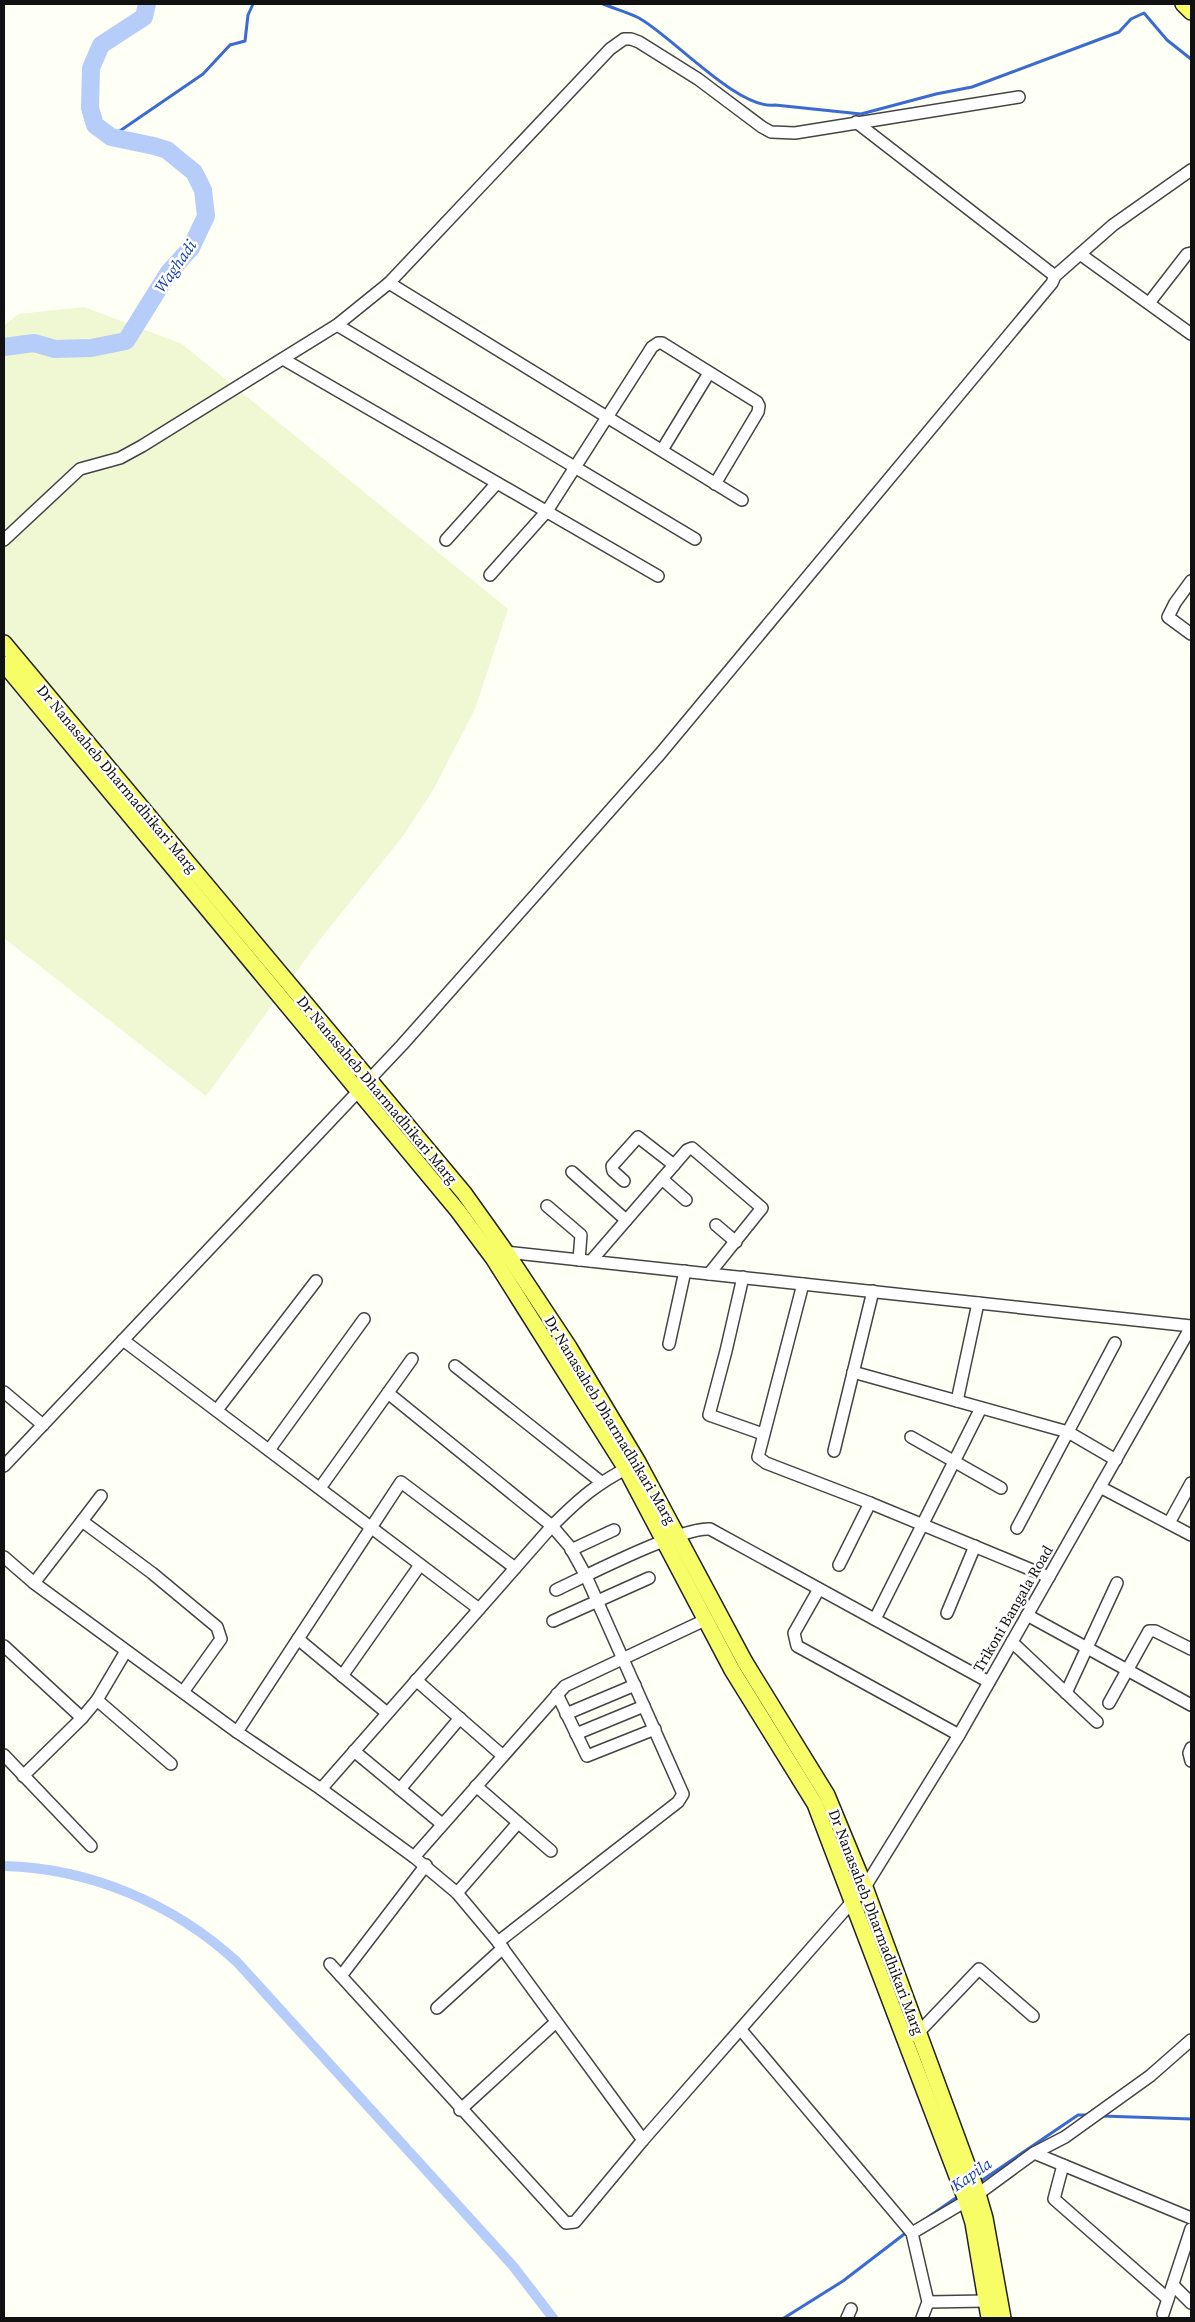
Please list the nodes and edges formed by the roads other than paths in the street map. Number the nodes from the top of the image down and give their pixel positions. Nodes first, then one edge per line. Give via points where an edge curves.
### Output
1 (1183, 4) edge
2 (1191, 12) edge
3 (1019, 97) dead end
4 (856, 122) junction
5 (1191, 170) edge
6 (1191, 253) edge
7 (1080, 254) junction
8 (1055, 276) junction
9 (388, 283) junction
10 (1149, 303) junction
11 (337, 325) junction
12 (1191, 334) edge
13 (284, 359) junction
14 (710, 373) junction
15 (608, 417) junction
16 (662, 450) junction
17 (577, 468) junction
18 (497, 482) junction
19 (715, 484) junction
20 (742, 500) dead end
21 (547, 511) junction
22 (695, 539) dead end
23 (4, 540) edge
24 (446, 540) dead end
25 (490, 575) dead end
26 (658, 576) dead end
27 (1191, 581) edge
28 (1191, 634) edge
29 (4, 643) edge
30 (4, 664) edge
31 (364, 1085) junction
32 (674, 1165) junction
33 (572, 1172) dead end
34 (662, 1179) junction
35 (624, 1181) dead end
36 (686, 1200) dead end
37 (546, 1206) dead end
38 (626, 1220) junction
39 (716, 1225) dead end
40 (736, 1242) junction
41 (500, 1255) junction
42 (585, 1260) junction
43 (685, 1271) junction
44 (709, 1274) junction
45 (743, 1277) junction
46 (316, 1281) dead end
47 (803, 1284) junction
48 (873, 1291) junction
49 (978, 1302) junction
50 (364, 1319) dead end
51 (1191, 1327) edge
52 (123, 1340) junction
53 (1115, 1343) dead end
54 (668, 1344) dead end
55 (412, 1359) dead end
56 (455, 1366) dead end
57 (853, 1372) junction
58 (4, 1392) edge
59 (388, 1393) junction
60 (957, 1402) junction
61 (981, 1408) junction
62 (217, 1410) junction
63 (43, 1425) junction
64 (1068, 1432) junction
65 (763, 1434) junction
66 (910, 1437) dead end
67 (269, 1450) junction
68 (834, 1451) dead end
69 (1116, 1460) junction
70 (955, 1462) junction
71 (632, 1465) junction
72 (4, 1466) edge
73 (601, 1482) junction
74 (1191, 1483) edge
75 (1100, 1487) junction
76 (320, 1488) junction
77 (1001, 1488) dead end
78 (101, 1496) dead end
79 (870, 1503) junction
80 (82, 1521) junction
81 (1169, 1523) junction
82 (923, 1525) junction
83 (552, 1526) junction
84 (371, 1528) junction
85 (1017, 1528) dead end
86 (614, 1530) dead end
87 (1191, 1535) edge
88 (679, 1536) junction
89 (664, 1541) junction
90 (975, 1546) junction
91 (571, 1550) junction
92 (4, 1556) edge
93 (420, 1565) junction
94 (839, 1565) dead end
95 (515, 1568) junction
96 (586, 1576) junction
97 (1049, 1577) junction
98 (649, 1578) dead end
99 (34, 1583) junction
100 (1117, 1583) dead end
101 (819, 1589) junction
102 (556, 1590) dead end
103 (596, 1601) junction
104 (479, 1609) junction
105 (947, 1613) dead end
106 (1027, 1616) junction
107 (875, 1619) junction
108 (705, 1620) junction
109 (553, 1622) dead end
110 (298, 1639) junction
111 (1012, 1642) junction
112 (4, 1646) edge
113 (1087, 1648) junction
114 (1191, 1649) edge
115 (126, 1650) junction
116 (623, 1658) junction
117 (1127, 1669) junction
118 (342, 1676) junction
119 (416, 1680) junction
120 (989, 1682) junction
121 (635, 1686) junction
122 (182, 1692) junction
123 (1066, 1693) junction
124 (557, 1694) junction
125 (97, 1700) junction
126 (1109, 1703) dead end
127 (1191, 1705) edge
128 (644, 1706) junction
129 (387, 1713) junction
130 (566, 1714) junction
131 (82, 1718) junction
132 (460, 1718) junction
133 (1097, 1722) dead end
134 (655, 1729) junction
135 (237, 1732) junction
136 (576, 1734) junction
137 (959, 1735) junction
138 (1191, 1748) edge
139 (354, 1751) junction
140 (4, 1755) edge
141 (502, 1756) junction
142 (1191, 1761) edge
143 (171, 1764) dead end
144 (24, 1776) junction
145 (476, 1786) junction
146 (320, 1789) junction
147 (400, 1789) junction
148 (518, 1823) junction
149 (442, 1824) junction
150 (91, 1846) dead end
151 (551, 1851) dead end
152 (414, 1856) junction
153 (426, 1865) junction
154 (865, 1887) junction
155 (457, 1892) junction
156 (852, 1900) junction
157 (500, 1945) junction
158 (330, 1964) dead end
159 (341, 1976) junction
160 (437, 2008) dead end
161 (1033, 2016) dead end
162 (556, 2022) junction
163 (741, 2030) junction
164 (912, 2036) junction
165 (1191, 2040) edge
166 (460, 2110) junction
167 (643, 2140) junction
168 (1034, 2153) junction
169 (1063, 2165) junction
170 (972, 2197) junction
171 (1191, 2218) edge
172 (1191, 2228) edge
173 (912, 2233) junction
174 (1173, 2285) junction
175 (1168, 2300) junction
176 (986, 2301) junction
177 (928, 2302) junction
178 (1191, 2303) edge
179 (1163, 2314) dead end
180 (922, 2318) edge
181 (989, 2318) edge
182 (1003, 2318) edge

1 - 2 main road
3 - 4 street
4 - 8 street
4 - 9 street via 795,133 770,132 646,46 624,39 610,49
5 - 7 street via 1113,225
6 - 10 street
7 - 8 street
7 - 10 street
8 - 31 street via 1046,291 660,754
9 - 11 street
9 - 15 street
10 - 12 street
11 - 13 street
11 - 17 street
13 - 18 street
13 - 23 street via 120,458 80,469
14 - 15 street via 658,343 652,347
14 - 16 street
14 - 19 street via 757,402 760,409
15 - 16 street
15 - 17 street
16 - 19 street
17 - 21 street
17 - 22 street
18 - 21 street
18 - 24 street
19 - 20 street
21 - 25 street
21 - 26 street
27 - 28 street via 1168,617
29 - 31 main road, Dr Nanasaheb Dharmadhikari Marg
30 - 31 main road, Dr Nanasaheb Dharmadhikari Marg
31 - 41 main road, Dr Nanasaheb Dharmadhikari Marg via 464,1193
31 - 52 street
32 - 34 street
32 - 35 street via 638,1137 612,1166
32 - 40 street via 687,1150 694,1149 762,1207
33 - 38 street
34 - 36 street
34 - 38 street
37 - 42 street via 581,1235
38 - 42 street
39 - 40 street
40 - 44 street
41 - 42 street
41 - 71 main road, Dr Nanasaheb Dharmadhikari Marg via 569,1347
42 - 43 street
43 - 44 street
43 - 54 street
44 - 45 street
45 - 47 street
45 - 65 street via 709,1414
46 - 62 street
47 - 48 street
47 - 65 street
48 - 49 street
48 - 57 street
49 - 51 street
49 - 60 street
50 - 67 street
51 - 69 street, Trikoni Bangala Road
52 - 62 street
52 - 63 street
53 - 64 street
55 - 59 street
56 - 73 street
57 - 60 street
57 - 68 street
58 - 63 street
59 - 76 street
59 - 83 street
60 - 61 street
61 - 64 street
61 - 70 street
62 - 67 street
63 - 72 street
64 - 69 street
64 - 85 street
65 - 79 street via 758,1454 761,1460
66 - 70 street
67 - 76 street
69 - 75 street, Trikoni Bangala Road
70 - 77 street
70 - 82 street
71 - 73 street
71 - 88 main road, Dr Nanasaheb Dharmadhikari Marg
71 - 89 main road, Dr Nanasaheb Dharmadhikari Marg
73 - 83 street
74 - 81 street
75 - 81 street
75 - 97 street, Trikoni Bangala Road
76 - 84 street
78 - 80 street
79 - 82 street
79 - 94 street
80 - 99 street
80 - 122 street via 217,1627 221,1639
81 - 87 street
82 - 90 street
82 - 107 street
83 - 91 street
83 - 95 street
84 - 93 street
84 - 95 street via 401,1482
84 - 110 street
86 - 91 street
88 - 89 street
88 - 101 street via 704,1529 716,1532
88 - 154 main road, Dr Nanasaheb Dharmadhikari Marg via 745,1662 826,1795
89 - 96 street
89 - 108 main road, Dr Nanasaheb Dharmadhikari Marg
90 - 97 street
90 - 105 street
91 - 96 street
92 - 99 street
93 - 104 street
93 - 118 street
95 - 104 street
96 - 102 street
96 - 103 street
97 - 106 street, Trikoni Bangala Road
98 - 103 street
99 - 115 street
100 - 113 street
101 - 107 street
101 - 137 street via 794,1633 797,1646
103 - 109 street
103 - 116 street
104 - 119 street
106 - 111 street, Trikoni Bangala Road
106 - 113 street
107 - 120 street
108 - 116 street
108 - 156 main road, Dr Nanasaheb Dharmadhikari Marg via 751,1703 815,1804
110 - 118 street
110 - 135 street
111 - 120 street, Trikoni Bangala Road
111 - 123 street
112 - 131 street
113 - 117 street
113 - 123 street
114 - 117 street via 1149,1630
115 - 122 street
115 - 125 street
116 - 121 street
116 - 124 street via 575,1679
117 - 126 street
117 - 127 street
118 - 129 street
119 - 129 street
119 - 132 street
120 - 137 street, Trikoni Bangala Road
121 - 128 street
121 - 130 street
122 - 135 street
123 - 133 street
124 - 130 street
124 - 141 street
125 - 131 street
125 - 143 street
128 - 134 street
128 - 136 street
129 - 139 street
130 - 136 street
131 - 144 street
132 - 141 street
132 - 147 street
134 - 136 street via 588,1756
134 - 157 street via 682,1790 680,1800
135 - 146 street
137 - 154 street, Trikoni Bangala Road
138 - 142 street
139 - 146 street
139 - 147 street
140 - 144 street
141 - 145 street
144 - 150 street
145 - 148 street
145 - 149 street
146 - 152 street
147 - 149 street
148 - 151 street
148 - 155 street
149 - 152 street
152 - 153 street
153 - 155 street
153 - 159 street
154 - 156 street, Trikoni Bangala Road
154 - 164 main road, Dr Nanasaheb Dharmadhikari Marg
155 - 157 street
156 - 163 street, Trikoni Bangala Road
156 - 164 main road, Dr Nanasaheb Dharmadhikari Marg
157 - 160 street
157 - 162 street
158 - 159 street
159 - 166 street
161 - 164 street via 979,1969
162 - 166 street
162 - 167 street
163 - 167 street, Trikoni Bangala Road
163 - 173 street
164 - 170 main road, Dr Nanasaheb Dharmadhikari Marg
165 - 168 street via 1150,2076 1079,2127
166 - 167 street, Trikoni Bangala Road via 562,2221 569,2224 575,2222
168 - 169 street
168 - 170 street
169 - 171 street
169 - 175 street via 1054,2199
170 - 173 street
170 - 176 main road, Dr Nanasaheb Dharmadhikari Marg
170 - 182 main road, Dr Nanasaheb Dharmadhikari Marg via 985,2218
172 - 174 street
173 - 177 street
174 - 175 street
174 - 178 street
175 - 179 street
176 - 177 street
176 - 181 main road, Dr Nanasaheb Dharmadhikari Marg
177 - 180 street

